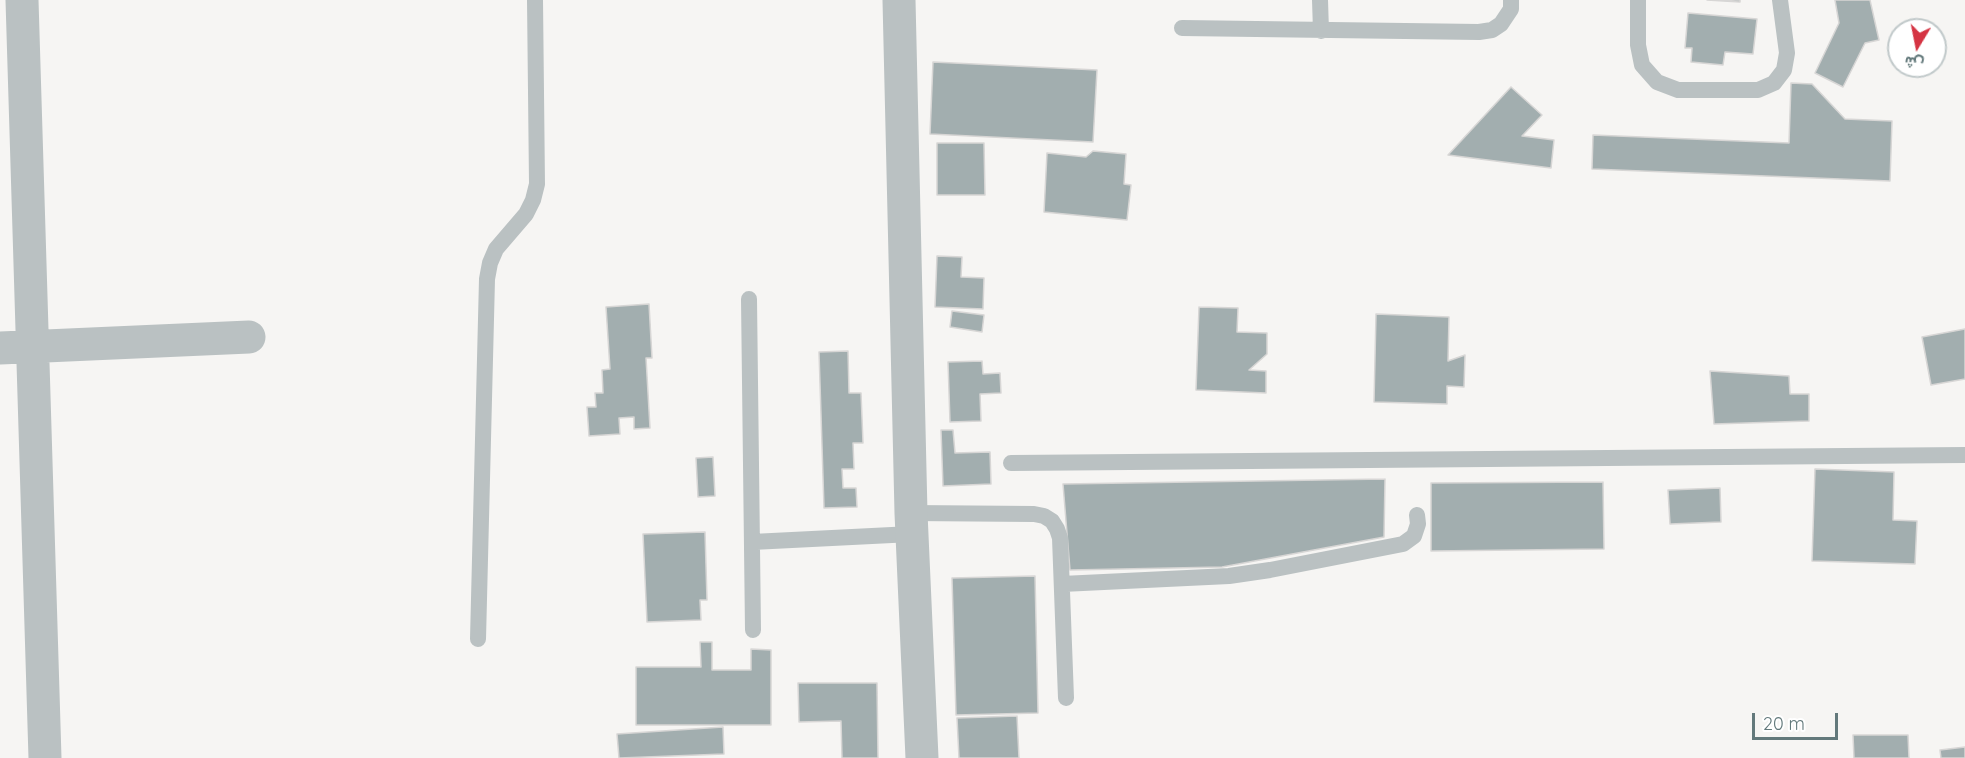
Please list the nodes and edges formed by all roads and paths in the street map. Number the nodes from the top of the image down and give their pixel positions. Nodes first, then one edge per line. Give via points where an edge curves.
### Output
1 (22, 0) edge
2 (535, 0) edge
3 (899, 0) edge
4 (1320, 0) edge
5 (1511, 0) edge
6 (1638, 0) edge
7 (1780, 0) edge
8 (1182, 28) dead end
9 (1321, 31) junction
10 (749, 299) dead end
11 (249, 337) dead end
12 (16, 347) edge
13 (1965, 454) edge
14 (1011, 463) dead end
15 (1417, 515) dead end
16 (912, 524) junction
17 (752, 542) junction
18 (1062, 584) junction
19 (753, 630) dead end
20 (478, 639) dead end
21 (1066, 698) dead end
22 (45, 758) edge
23 (922, 758) edge

1 - 12 street
2 - 20 lane via 537,184 526,214 496,249 487,279
3 - 16 street
4 - 9 lane
5 - 9 lane via 1511,9 1501,24 1479,33
6 - 7 lane via 1642,65 1657,82 1678,90 1758,90 1774,83 1784,70 1787,53
8 - 9 lane
10 - 17 lane
11 - 12 street
12 - 22 street
13 - 14 lane
15 - 18 lane via 1414,536 1403,544 1281,568 1229,576
16 - 17 lane
16 - 18 lane via 1044,516 1052,521 1060,538
16 - 23 street
17 - 19 lane
18 - 21 lane

